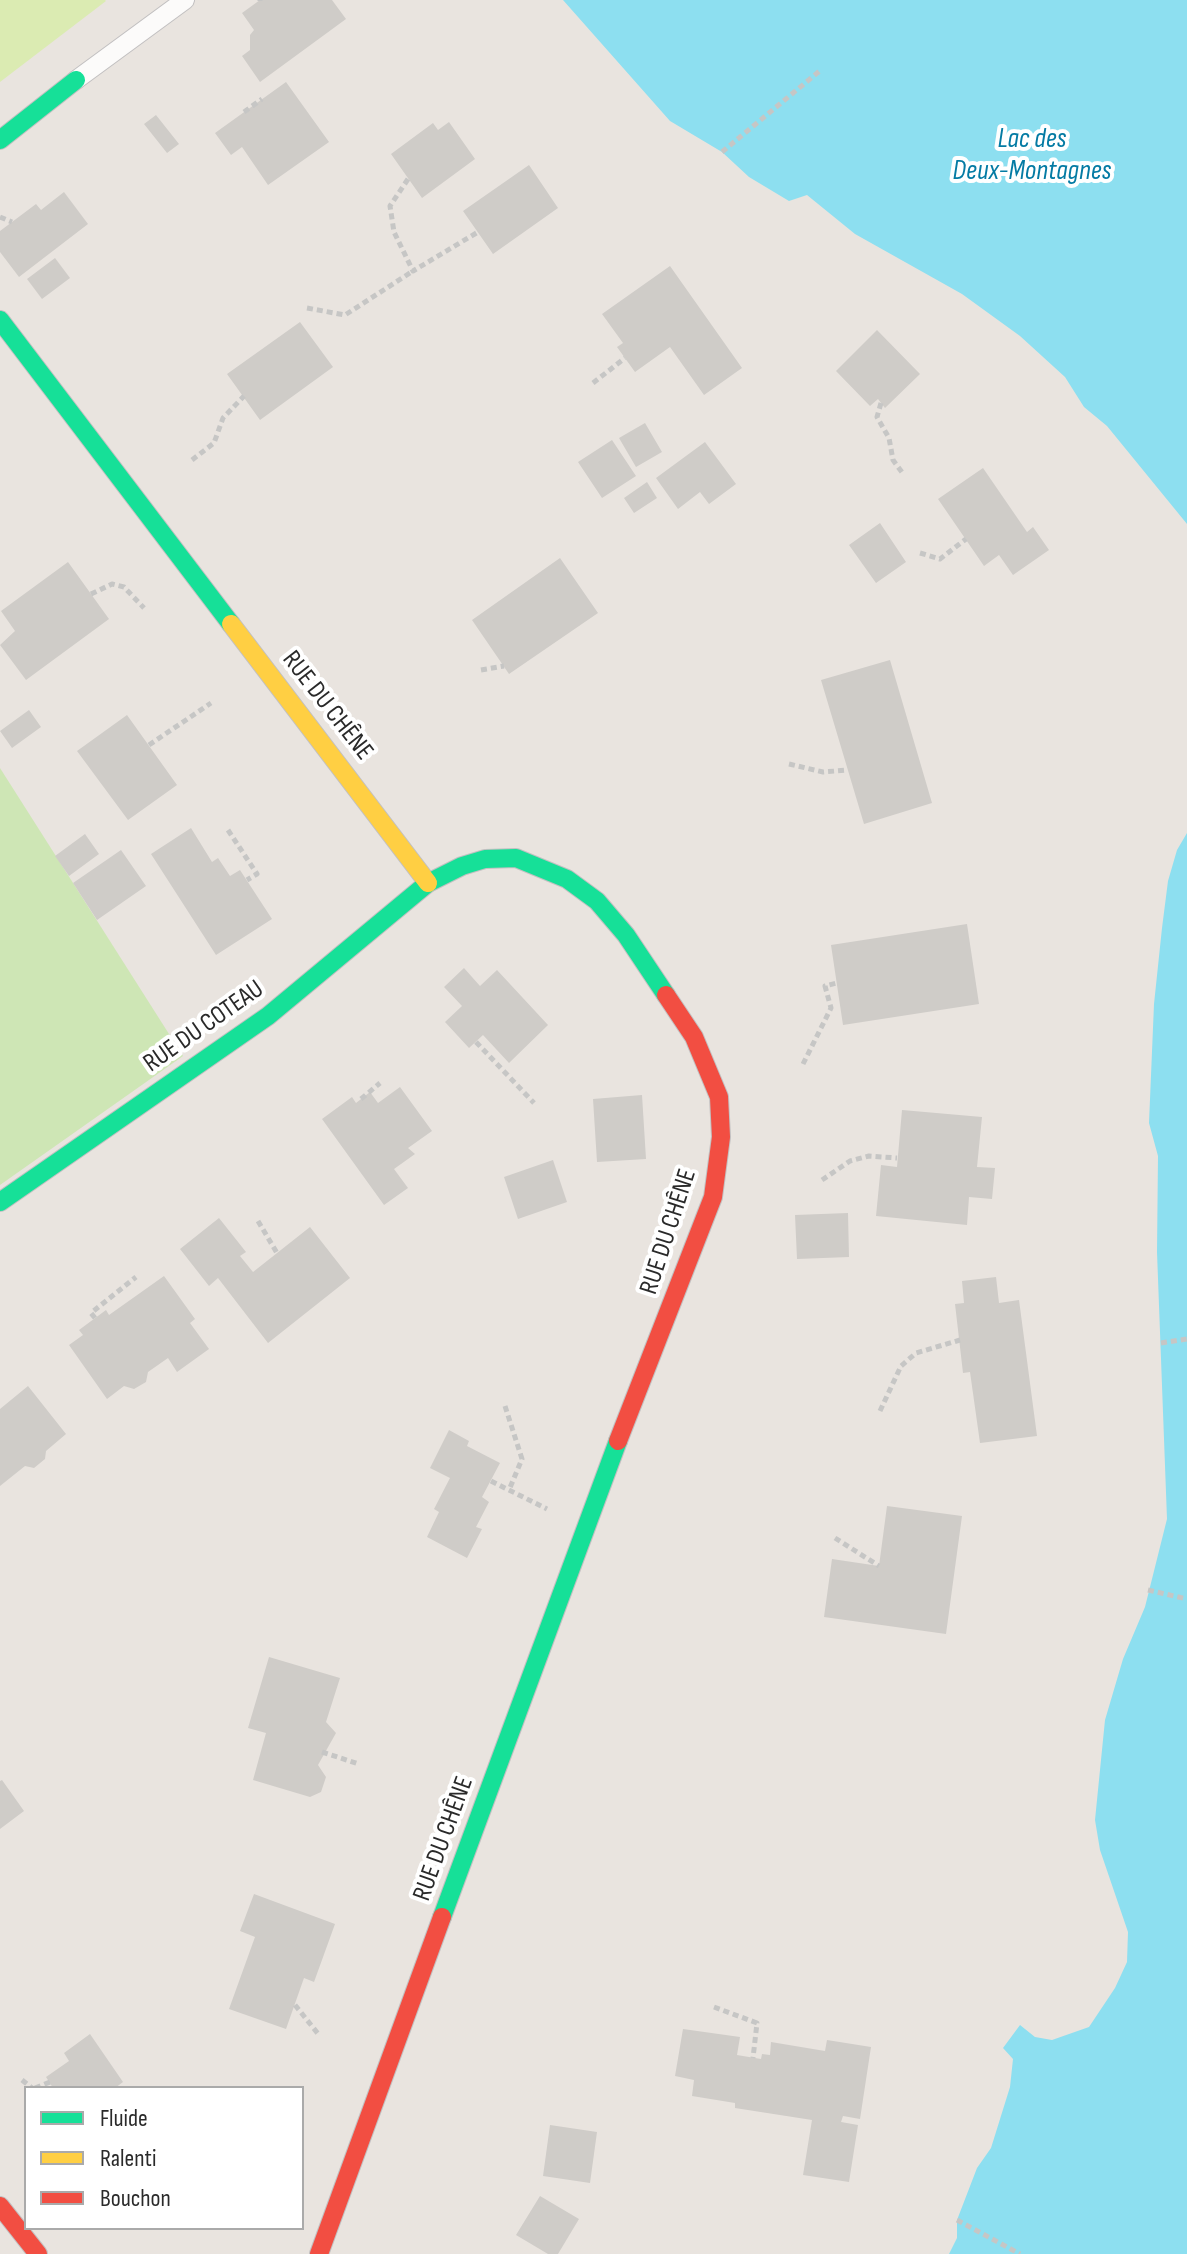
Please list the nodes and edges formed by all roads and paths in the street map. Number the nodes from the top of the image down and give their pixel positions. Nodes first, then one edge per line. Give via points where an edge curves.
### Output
1 (185, 0) edge
2 (822, 69) dead end
3 (76, 80) joint
4 (262, 99) dead end
5 (244, 112) dead end
6 (0, 140) edge
7 (722, 152) dead end
8 (408, 179) dead end
9 (0, 217) edge
10 (12, 222) dead end
11 (478, 232) dead end
12 (413, 271) junction
13 (307, 308) dead end
14 (0, 320) edge
15 (625, 358) dead end
16 (593, 383) dead end
17 (244, 396) dead end
18 (881, 403) dead end
19 (192, 460) dead end
20 (904, 475) dead end
21 (966, 539) dead end
22 (920, 553) dead end
23 (91, 594) dead end
24 (144, 608) dead end
25 (504, 666) dead end
26 (481, 670) dead end
27 (211, 703) dead end
28 (149, 745) dead end
29 (789, 764) dead end
30 (848, 770) dead end
31 (228, 830) dead end
32 (247, 880) dead end
33 (428, 883) junction
34 (837, 983) dead end
35 (476, 1042) dead end
36 (803, 1064) dead end
37 (380, 1083) dead end
38 (361, 1099) dead end
39 (534, 1103) dead end
40 (897, 1158) dead end
41 (822, 1180) dead end
42 (0, 1202) edge
43 (258, 1221) dead end
44 (277, 1253) dead end
45 (136, 1277) dead end
46 (95, 1318) dead end
47 (1187, 1339) edge
48 (960, 1340) dead end
49 (1161, 1343) dead end
50 (505, 1406) dead end
51 (880, 1411) dead end
52 (491, 1481) dead end
53 (509, 1490) junction
54 (585, 1528) junction
55 (835, 1538) dead end
56 (879, 1566) dead end
57 (1148, 1590) dead end
58 (1187, 1599) edge
59 (322, 1752) dead end
60 (359, 1764) dead end
61 (295, 2005) dead end
62 (714, 2007) dead end
63 (319, 2035) dead end
64 (753, 2058) dead end
65 (22, 2080) dead end
66 (50, 2082) dead end
67 (31, 2086) edge
68 (39, 2086) edge
69 (0, 2206) edge
70 (957, 2220) dead end
71 (38, 2254) edge
72 (319, 2254) edge
73 (1020, 2254) edge

1 - 3 lane
2 - 7 path
3 - 6 street
4 - 5 path
8 - 12 path via 390,206 394,232
9 - 10 path
11 - 12 path
12 - 13 path via 345,315
14 - 33 street, RUE DU CHÊNE
15 - 16 path
17 - 19 path via 223,418 214,443
18 - 20 path via 877,417
21 - 22 path via 940,559
23 - 24 path via 112,584 124,587
25 - 26 path
27 - 28 path
29 - 30 path via 823,772
31 - 32 path via 257,874
33 - 42 street, RUE DU COTEAU via 268,1016
33 - 54 street, RUE DU CHÊNE via 485,859 516,858 567,879 597,901 694,1037 719,1097 721,1137 713,1197
34 - 36 path via 825,986 831,1008
35 - 39 path
37 - 38 path
40 - 41 path via 850,1161
43 - 44 path
45 - 46 path via 91,1313
47 - 49 path
48 - 51 path via 916,1353 901,1366
50 - 53 path via 522,1459
52 - 53 path
53 - 54 path
54 - 72 street, RUE DU CHÊNE
55 - 56 path
57 - 58 path
59 - 60 path
61 - 63 path
62 - 64 path via 757,2023
65 - 67 path
66 - 68 path
69 - 71 street
70 - 73 path

